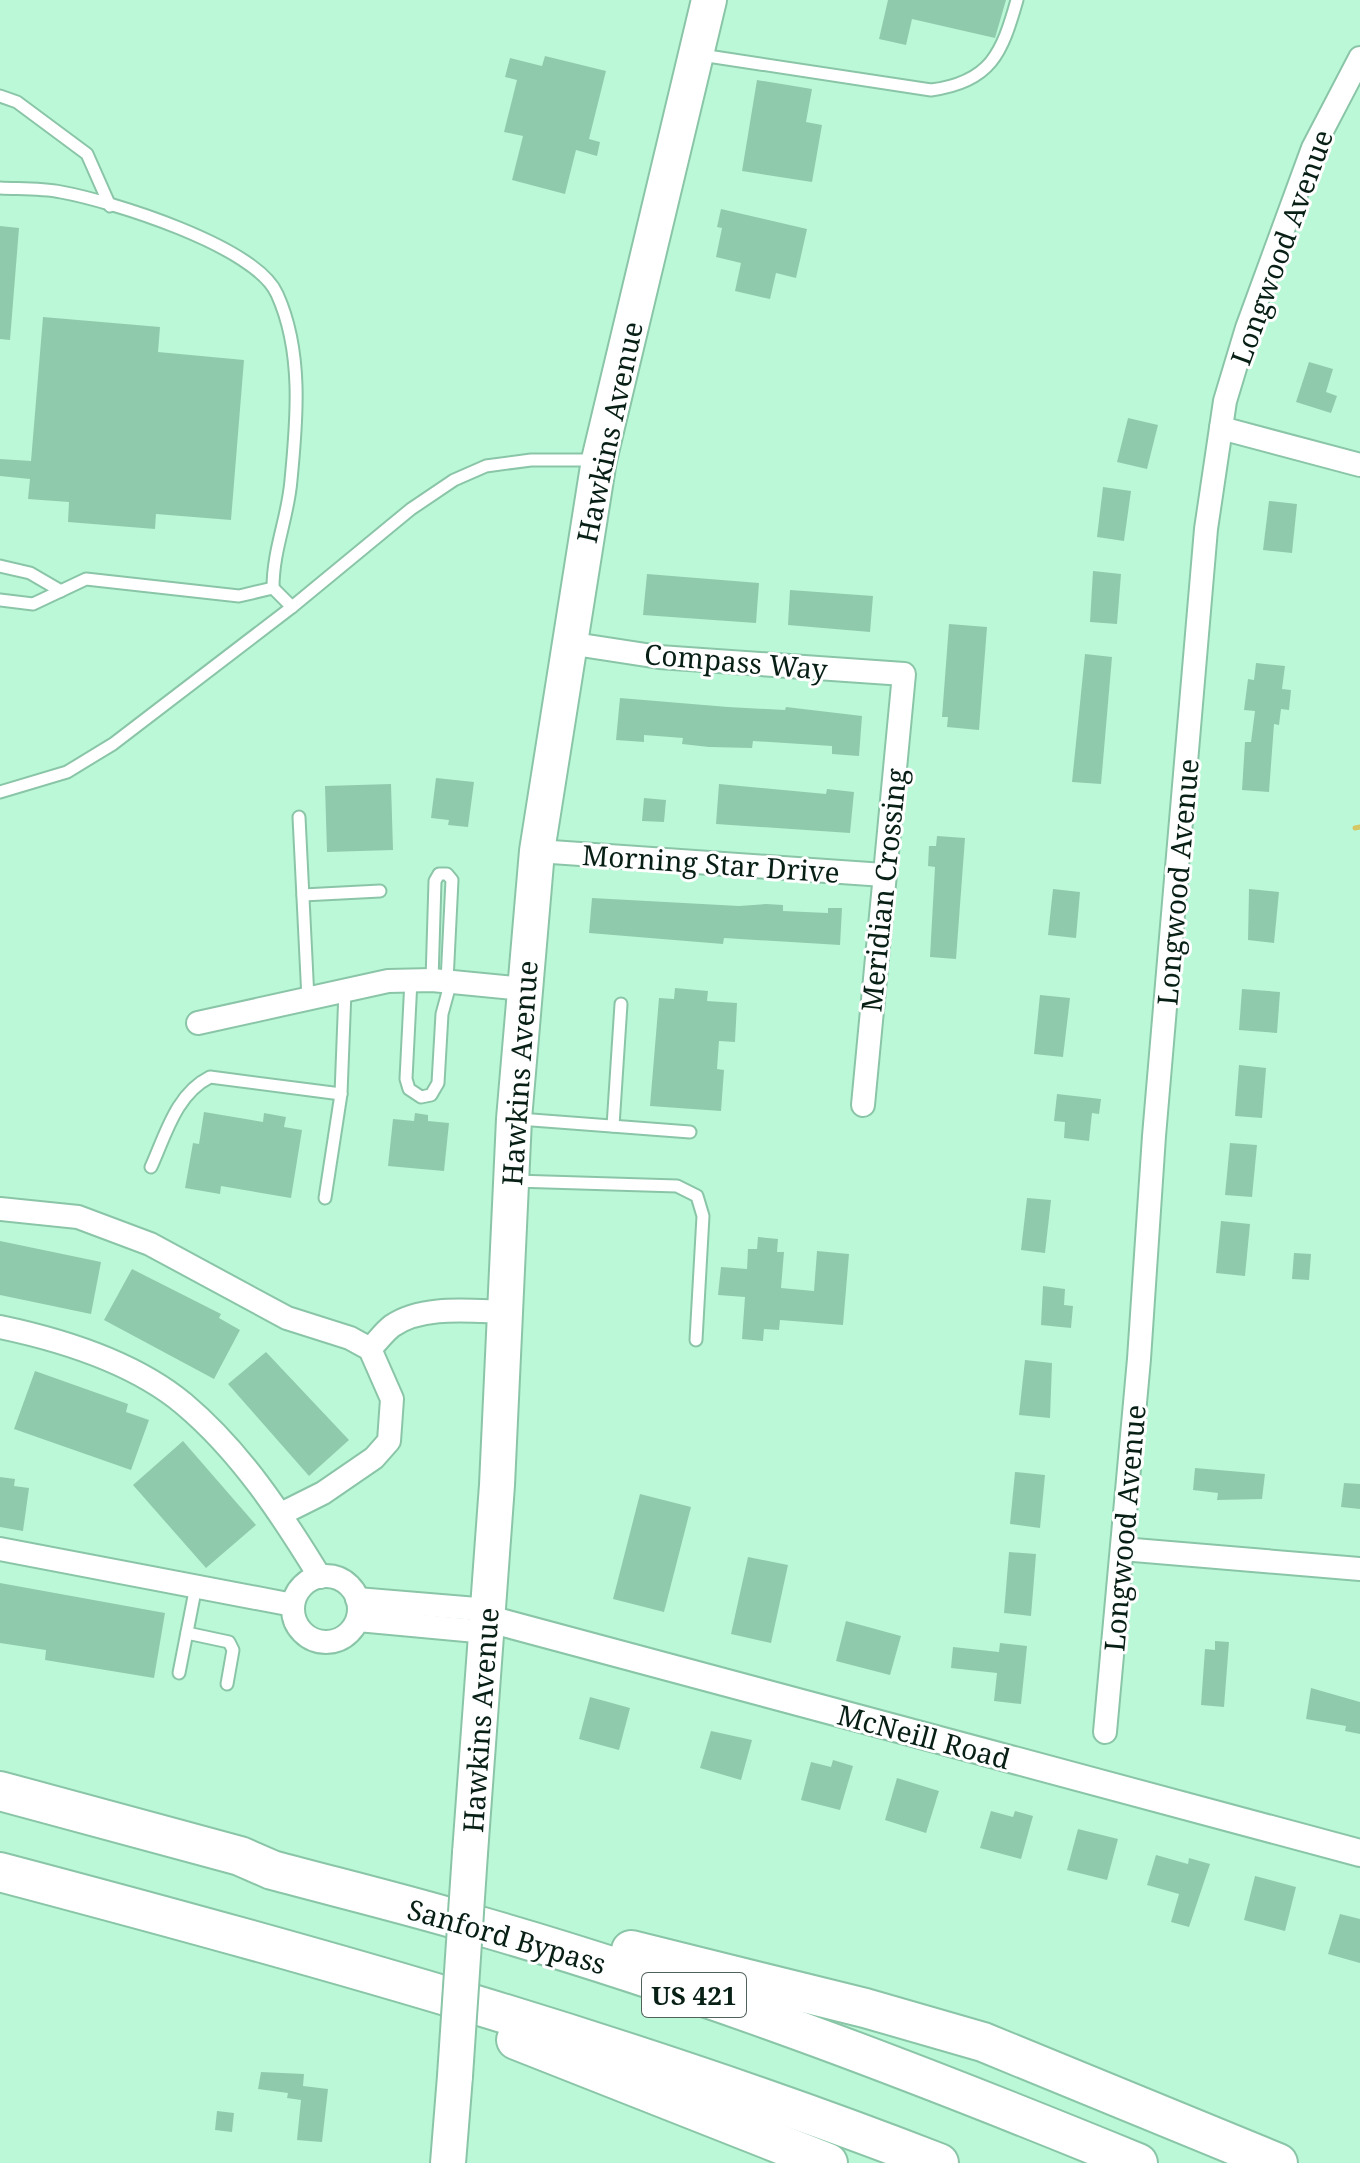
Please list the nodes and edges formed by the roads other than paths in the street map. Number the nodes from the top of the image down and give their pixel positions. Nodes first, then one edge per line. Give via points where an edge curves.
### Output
1 (709, 0) edge
2 (1017, 0) edge
3 (696, 54) junction
4 (1360, 58) edge
5 (0, 96) edge
6 (0, 188) edge
7 (110, 206) junction
8 (1221, 428) junction
9 (599, 460) junction
10 (1360, 465) edge
11 (0, 566) edge
12 (273, 588) junction
13 (61, 591) junction
14 (0, 600) edge
15 (292, 607) junction
16 (568, 643) junction
17 (904, 674) joint
18 (0, 792) edge
19 (299, 817) dead end
20 (537, 851) junction
21 (884, 875) junction
22 (380, 891) dead end
23 (303, 895) junction
24 (435, 980) junction
25 (524, 989) junction
26 (345, 991) junction
27 (308, 999) junction
28 (621, 1004) dead end
29 (198, 1023) dead end
30 (341, 1094) junction
31 (863, 1105) dead end
32 (514, 1119) junction
33 (613, 1126) junction
34 (690, 1132) dead end
35 (151, 1167) dead end
36 (510, 1181) junction
37 (325, 1198) dead end
38 (0, 1209) edge
39 (505, 1312) junction
40 (0, 1327) edge
41 (696, 1340) dead end
42 (370, 1349) junction
43 (281, 1514) junction
44 (0, 1549) edge
45 (1122, 1549) junction
46 (1360, 1569) edge
47 (320, 1577) junction
48 (196, 1586) junction
49 (293, 1605) junction
50 (358, 1609) junction
51 (488, 1620) junction
52 (187, 1633) junction
53 (179, 1673) dead end
54 (227, 1684) dead end
55 (1105, 1732) dead end
56 (0, 1791) edge
57 (1360, 1853) edge
58 (240, 1856) junction
59 (0, 1872) edge
60 (93, 1897) junction
61 (448, 2163) edge
62 (828, 2163) edge
63 (939, 2163) edge
64 (1138, 2163) edge
65 (1278, 2163) edge

1 - 3 main road, Hawkins Avenue
2 - 3 lane via 1005,44 979,74 958,87 931,90
3 - 9 main road, Hawkins Avenue
4 - 8 street, Longwood Avenue via 1313,148 1247,328
5 - 7 lane via 17,102 87,154
6 - 7 lane via 60,192
7 - 12 lane via 242,256 276,290 296,352 291,484 273,558
8 - 10 street
8 - 45 street, Longwood Avenue via 1206,529
9 - 15 lane via 486,466 454,480
9 - 16 main road, Hawkins Avenue
11 - 13 lane via 30,573
12 - 13 lane via 239,596 86,579
12 - 15 lane
13 - 14 lane via 33,604
15 - 18 lane via 92,758 67,772
16 - 17 street, Compass Way via 659,657
16 - 20 main road, Hawkins Avenue
17 - 21 street, Meridian Crossing
19 - 23 lane
20 - 21 street, Morning Star Drive
20 - 25 main road, Hawkins Avenue
21 - 31 street, Meridian Crossing
22 - 23 lane
23 - 27 lane
24 - 24 lane via 435,881 439,874 447,874 452,880
24 - 24 lane via 406,1079 409,1089 421,1097 431,1095 438,1083 442,1014
24 - 25 street
24 - 26 street via 388,981
25 - 32 main road, Hawkins Avenue
26 - 27 street
26 - 30 lane
27 - 29 street
28 - 33 lane
30 - 35 lane via 210,1077 192,1086 180,1103
30 - 37 lane
32 - 33 lane
32 - 36 main road, Hawkins Avenue
33 - 34 lane
36 - 39 main road, Hawkins Avenue
36 - 41 lane via 677,1186 697,1196 703,1216
38 - 42 street via 78,1217 150,1244 287,1318
39 - 42 street via 414,1316 392,1326
39 - 51 main road, Hawkins Avenue
40 - 43 street via 40,1336 126,1369 183,1403 233,1453
42 - 43 street via 392,1399 389,1441 374,1458 323,1493
43 - 47 street
44 - 48 street
45 - 46 street
45 - 55 street, Longwood Avenue
47 - 49 street via 300,1588
47 - 50 street via 342,1580
48 - 49 street
48 - 52 lane
49 - 50 street via 299,1628 325,1642 345,1637
50 - 51 street
51 - 57 street, McNeill Road
51 - 61 main road, Hawkins Avenue, bridge
52 - 53 lane
52 - 54 lane via 229,1642 233,1650
56 - 58 highway, Sanford Bypass / US 421
58 - 64 highway, Sanford Bypass / US 421 via 272,1870 634,1974 884,2063
58 - 65 highway via 282,1858 983,2042
59 - 60 highway, US 421
60 - 62 highway via 519,2041
60 - 63 highway, US 421 via 509,2013 679,2068

